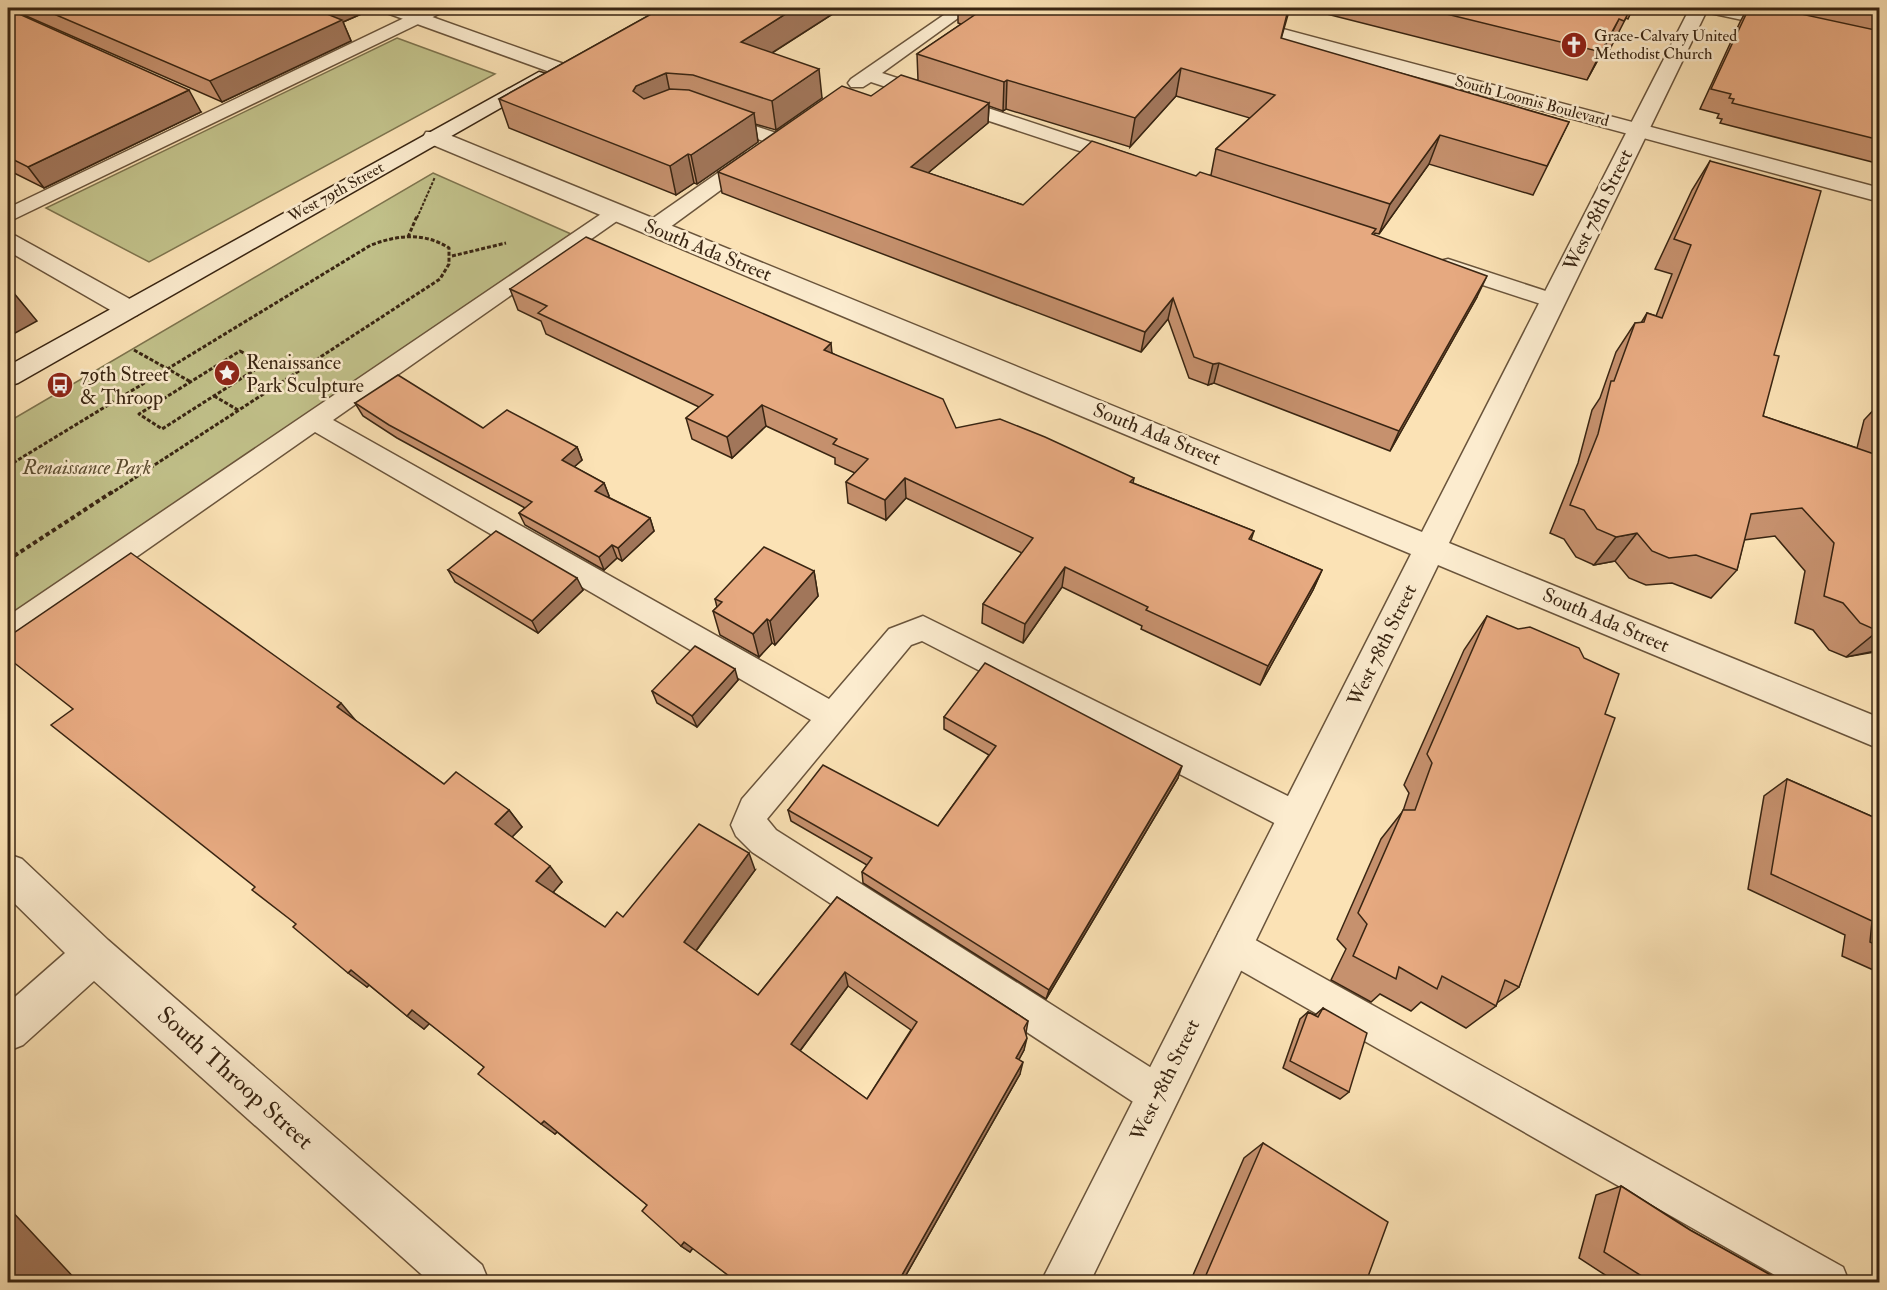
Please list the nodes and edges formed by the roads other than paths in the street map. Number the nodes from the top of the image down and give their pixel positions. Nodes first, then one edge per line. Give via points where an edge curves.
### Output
1 (391, 8) edge
2 (437, 8) edge
3 (964, 8) edge
4 (1185, 8) edge
5 (1699, 8) edge
6 (1712, 8) edge
7 (417, 17) junction
8 (1803, 29) edge
9 (869, 75) junction
10 (842, 95) edge
11 (201, 102) dead end
12 (223, 112) junction
13 (698, 112) edge
14 (796, 127) edge
15 (1638, 130) junction
16 (434, 137) junction
17 (778, 140) junction
18 (1150, 168) edge
19 (1880, 195) edge
20 (617, 212) junction
21 (8, 216) edge
22 (654, 228) junction
23 (8, 241) edge
24 (1431, 260) edge
25 (1553, 301) junction
26 (129, 309) junction
27 (8, 377) edge
28 (314, 420) junction
29 (1431, 547) junction
30 (8, 631) edge
31 (831, 716) junction
32 (1880, 734) edge
33 (1296, 817) junction
34 (8, 872) edge
35 (1232, 945) junction
36 (94, 954) junction
37 (8, 1030) edge
38 (1158, 1095) junction
39 (465, 1282) edge
40 (1065, 1282) edge
41 (1828, 1282) edge

1 - 7 street
2 - 7 lane
3 - 9 lane
4 - 15 street, South Loomis Boulevard
5 - 15 street, West 78th Street
6 - 8 lane
7 - 12 lane
7 - 16 street, West 79th Street via 566,62
9 - 10 lane
9 - 18 lane
11 - 12 lane
12 - 21 lane
13 - 17 lane
14 - 17 lane
15 - 19 street, South Loomis Boulevard
15 - 25 street, West 78th Street
16 - 20 street, South Ada Street
16 - 26 street, West 79th Street
17 - 22 lane
20 - 22 street, South Ada Street
20 - 28 lane
22 - 29 street, South Ada Street
23 - 26 street
24 - 25 lane
25 - 29 street, West 78th Street
26 - 27 street, West 79th Street
28 - 30 lane
28 - 31 lane
29 - 32 street, South Ada Street
29 - 33 street, West 78th Street
31 - 33 lane via 900,637 923,627
31 - 38 lane via 754,810 748,825 764,841
33 - 35 street, West 78th Street
34 - 36 street, South Throop Street
35 - 38 street, West 78th Street
35 - 41 lane
36 - 37 street
36 - 39 street, South Throop Street
38 - 40 street, West 78th Street

